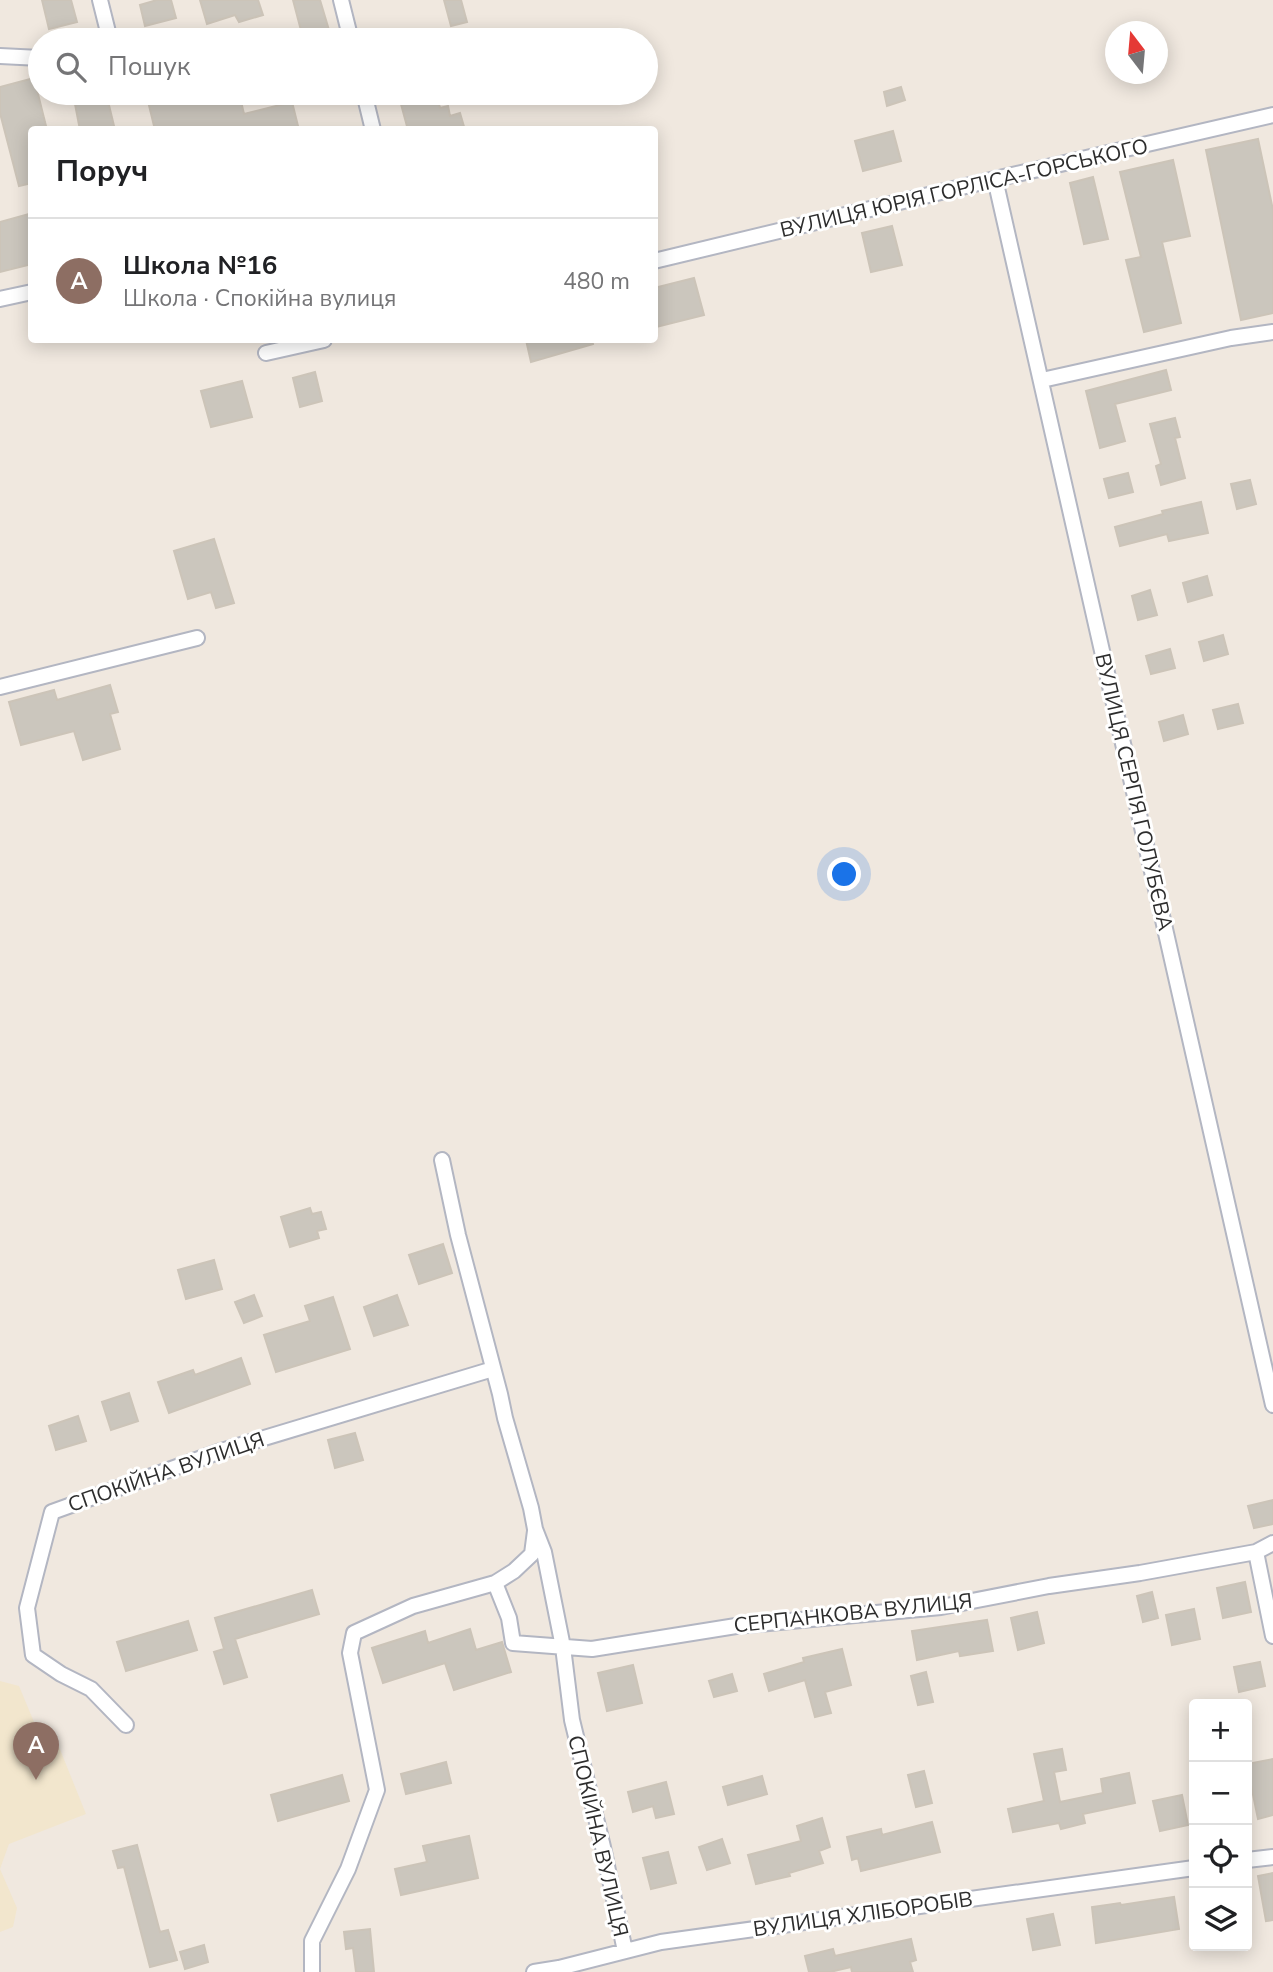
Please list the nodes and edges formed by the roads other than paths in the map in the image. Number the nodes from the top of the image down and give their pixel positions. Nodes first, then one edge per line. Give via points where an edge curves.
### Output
1 (100, 0) edge
2 (341, 0) edge
3 (107, 28) edge
4 (348, 28) edge
5 (0, 56) edge
6 (28, 57) edge
7 (367, 105) edge
8 (1273, 115) edge
9 (372, 126) edge
10 (995, 179) junction
11 (658, 260) edge
12 (28, 293) edge
13 (0, 299) edge
14 (1273, 332) edge
15 (311, 343) edge
16 (266, 353) dead end
17 (1041, 380) junction
18 (197, 638) dead end
19 (0, 687) edge
20 (442, 1160) dead end
21 (493, 1369) junction
22 (1273, 1405) edge
23 (535, 1529) junction
24 (1273, 1542) edge
25 (1256, 1552) junction
26 (495, 1583) junction
27 (1273, 1636) edge
28 (564, 1647) junction
29 (126, 1724) dead end
30 (1273, 1857) edge
31 (1252, 1859) edge
32 (1189, 1869) edge
33 (625, 1951) junction
34 (312, 1972) edge
35 (534, 1972) edge

1 - 3 street
2 - 4 street
5 - 6 street
7 - 9 street
8 - 10 street, ВУЛИЦЯ ЮРІЯ ГОРЛІСА-ГОРСЬКОГО
10 - 11 street, ВУЛИЦЯ ЮРІЯ ГОРЛІСА-ГОРСЬКОГО
10 - 17 street, ВУЛИЦЯ СЕРГІЯ ГОЛУБЄВА
12 - 13 street
14 - 17 street
15 - 16 street
17 - 22 street, ВУЛИЦЯ СЕРГІЯ ГОЛУБЄВА
18 - 19 street
20 - 21 street, СПОКІЙНА ВУЛИЦЯ
21 - 23 street, СПОКІЙНА ВУЛИЦЯ
21 - 29 street, СПОКІЙНА ВУЛИЦЯ via 221,1451 52,1512 27,1608 33,1655 91,1689
23 - 26 street via 532,1553
23 - 28 street, СПОКІЙНА ВУЛИЦЯ
24 - 25 street, СЕРПАНКОВА ВУЛИЦЯ
25 - 27 street
25 - 28 street, СЕРПАНКОВА ВУЛИЦЯ via 941,1606 736,1626 592,1649
26 - 28 street, СЕРПАНКОВА ВУЛИЦЯ via 513,1643
26 - 34 street via 413,1606 354,1633 350,1653 377,1790 348,1869 312,1941
28 - 33 street, СПОКІЙНА ВУЛИЦЯ via 572,1720
30 - 31 street
32 - 33 street, ВУЛИЦЯ ХЛІБОРОБІВ via 661,1942
33 - 35 street, ВУЛИЦЯ ХЛІБОРОБІВ

